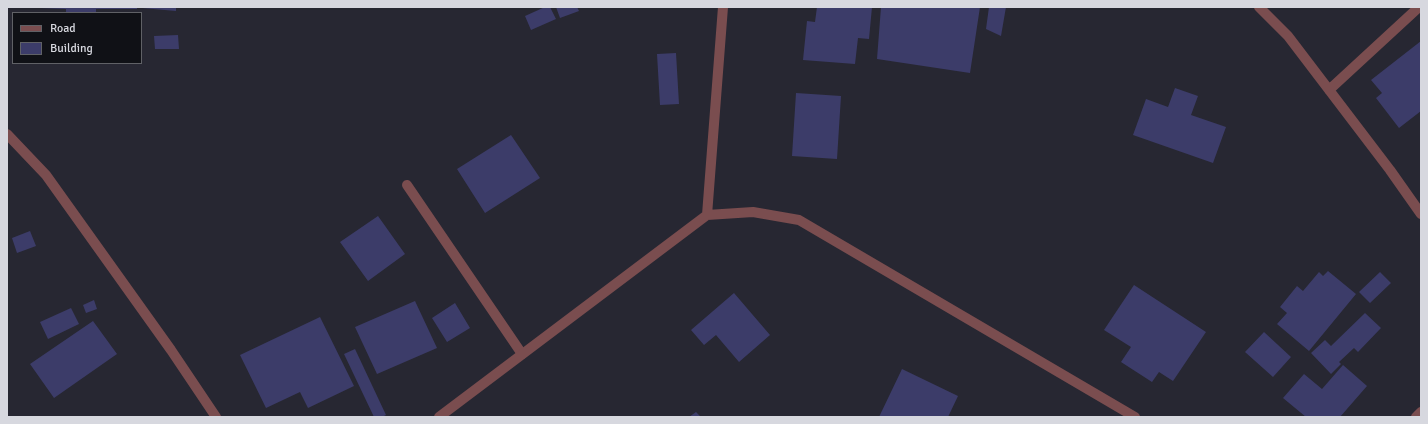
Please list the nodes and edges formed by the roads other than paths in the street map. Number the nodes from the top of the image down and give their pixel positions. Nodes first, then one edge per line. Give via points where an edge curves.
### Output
1 (723, 7) edge
2 (1259, 7) edge
3 (1419, 7) edge
4 (1329, 90) junction
5 (7, 134) edge
6 (407, 185) dead end
7 (1421, 214) edge
8 (707, 215) junction
9 (522, 354) junction
10 (1421, 412) edge
11 (1129, 415) edge
12 (216, 417) edge
13 (440, 417) edge
14 (1416, 417) edge

1 - 8 street
2 - 4 street via 1288,36
3 - 4 street
4 - 7 street
5 - 12 street via 46,175
6 - 9 street
8 - 9 street
8 - 11 street via 753,212 799,220
9 - 13 street
10 - 14 street

